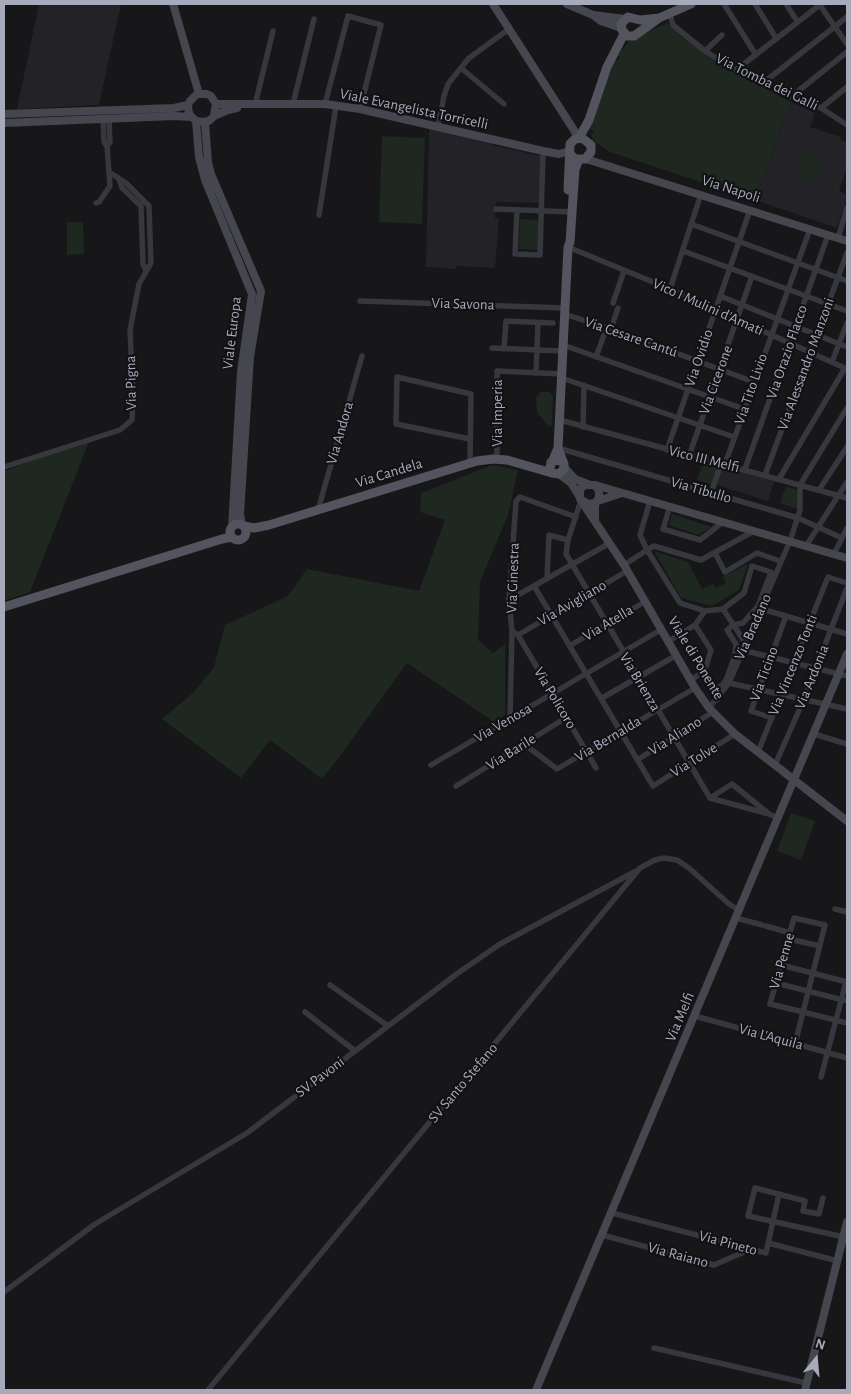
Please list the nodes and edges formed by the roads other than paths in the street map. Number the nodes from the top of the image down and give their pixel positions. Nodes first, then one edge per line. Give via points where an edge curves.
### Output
1 (174, 4) edge
2 (493, 4) edge
3 (568, 4) edge
4 (691, 4) edge
5 (724, 4) edge
6 (755, 4) edge
7 (786, 4) edge
8 (820, 4) edge
9 (670, 14) junction
10 (593, 15) junction
11 (847, 17) edge
12 (314, 18) dead end
13 (659, 18) junction
14 (625, 19) junction
15 (637, 19) junction
16 (797, 21) junction
17 (834, 27) junction
18 (509, 29) junction
19 (273, 31) dead end
20 (640, 31) junction
21 (625, 33) junction
22 (722, 35) dead end
23 (776, 38) junction
24 (847, 44) edge
25 (705, 51) junction
26 (847, 52) edge
27 (756, 55) junction
28 (461, 68) junction
29 (736, 70) junction
30 (763, 83) junction
31 (847, 87) edge
32 (199, 94) junction
33 (792, 96) junction
34 (216, 104) junction
35 (293, 104) junction
36 (325, 104) junction
37 (504, 104) dead end
38 (188, 105) junction
39 (253, 105) junction
40 (336, 106) junction
41 (821, 108) junction
42 (360, 109) junction
43 (4, 114) edge
44 (214, 116) junction
45 (194, 119) junction
46 (106, 120) junction
47 (205, 122) junction
48 (4, 123) edge
49 (847, 124) edge
50 (438, 126) junction
51 (579, 139) junction
52 (543, 151) junction
53 (569, 153) junction
54 (586, 157) junction
55 (109, 172) junction
56 (701, 194) junction
57 (96, 203) dead end
58 (847, 208) edge
59 (496, 209) dead end
60 (517, 210) junction
61 (750, 210) junction
62 (542, 211) junction
63 (570, 212) junction
64 (319, 215) dead end
65 (691, 224) junction
66 (810, 229) junction
67 (828, 235) junction
68 (838, 238) junction
69 (739, 241) junction
70 (847, 241) edge
71 (568, 247) junction
72 (683, 251) junction
73 (847, 253) edge
74 (796, 263) junction
75 (730, 268) junction
76 (815, 270) junction
77 (624, 271) junction
78 (752, 276) junction
79 (838, 278) junction
80 (847, 281) edge
81 (787, 289) junction
82 (670, 290) junction
83 (720, 296) junction
84 (806, 296) junction
85 (360, 301) dead end
86 (614, 303) dead end
87 (828, 304) junction
88 (742, 305) junction
89 (618, 308) dead end
90 (715, 310) junction
91 (565, 311) junction
92 (847, 312) edge
93 (776, 319) junction
94 (738, 321) junction
95 (538, 323) junction
96 (553, 323) dead end
97 (847, 323) edge
98 (796, 327) junction
99 (609, 328) junction
100 (770, 335) junction
101 (818, 335) junction
102 (790, 344) junction
103 (839, 344) junction
104 (847, 347) edge
105 (492, 348) dead end
106 (563, 348) junction
107 (504, 349) junction
108 (537, 350) junction
109 (811, 353) junction
110 (362, 356) dead end
111 (596, 357) junction
112 (698, 360) junction
113 (832, 362) junction
114 (846, 369) edge
115 (720, 370) junction
116 (536, 373) junction
117 (562, 376) junction
118 (754, 382) junction
119 (584, 385) junction
120 (688, 389) junction
121 (710, 397) junction
122 (847, 408) edge
123 (744, 409) junction
124 (678, 418) junction
125 (560, 420) junction
126 (700, 425) junction
127 (583, 427) junction
128 (734, 438) junction
129 (470, 439) junction
130 (847, 447) edge
131 (558, 448) junction
132 (668, 450) junction
133 (689, 456) junction
134 (497, 459) junction
135 (470, 462) junction
136 (723, 464) junction
137 (4, 467) edge
138 (557, 467) junction
139 (745, 469) junction
140 (765, 475) junction
141 (779, 479) junction
142 (847, 482) edge
143 (800, 484) junction
144 (592, 485) junction
145 (819, 490) junction
146 (622, 493) junction
147 (711, 493) junction
148 (838, 495) junction
149 (847, 498) edge
150 (581, 499) junction
151 (650, 501) junction
152 (596, 502) junction
153 (670, 506) junction
154 (318, 510) junction
155 (590, 514) junction
156 (577, 516) junction
157 (798, 518) junction
158 (595, 522) junction
159 (723, 522) junction
160 (818, 526) junction
161 (246, 528) junction
162 (847, 528) edge
163 (754, 531) junction
164 (229, 534) junction
165 (842, 538) junction
166 (568, 540) junction
167 (790, 541) junction
168 (610, 543) junction
169 (806, 546) junction
170 (647, 550) junction
171 (714, 553) junction
172 (834, 554) junction
173 (847, 558) edge
174 (777, 560) dead end
175 (571, 565) junction
176 (626, 568) junction
177 (547, 579) junction
178 (771, 580) junction
179 (847, 583) edge
180 (534, 586) junction
181 (847, 588) edge
182 (588, 594) junction
183 (509, 600) junction
184 (646, 601) junction
185 (4, 607) edge
186 (723, 609) junction
187 (762, 609) junction
188 (705, 611) junction
189 (551, 615) junction
190 (786, 616) junction
191 (810, 623) junction
192 (606, 624) junction
193 (695, 625) junction
194 (733, 625) junction
195 (662, 629) junction
196 (831, 629) junction
197 (515, 633) junction
198 (847, 634) edge
199 (669, 641) junction
200 (746, 644) junction
201 (571, 645) junction
202 (742, 650) junction
203 (623, 652) junction
204 (847, 654) edge
205 (677, 655) junction
206 (770, 657) junction
207 (794, 663) junction
208 (816, 668) junction
209 (702, 672) junction
210 (587, 673) junction
211 (843, 675) edge
212 (638, 678) junction
213 (691, 680) junction
214 (729, 683) junction
215 (695, 688) junction
216 (711, 690) junction
217 (758, 690) junction
218 (552, 694) junction
219 (781, 695) junction
220 (602, 698) junction
221 (804, 699) junction
222 (716, 700) junction
223 (826, 704) junction
224 (847, 709) edge
225 (657, 710) junction
226 (711, 710) junction
227 (566, 717) junction
228 (772, 718) junction
229 (510, 719) junction
230 (622, 731) junction
231 (735, 734) junction
232 (814, 734) junction
233 (674, 738) junction
234 (524, 744) junction
235 (847, 744) edge
236 (587, 751) junction
237 (758, 752) junction
238 (637, 760) junction
239 (432, 764) dead end
240 (689, 764) junction
241 (775, 765) junction
242 (596, 768) dead end
243 (794, 780) junction
244 (456, 786) dead end
245 (710, 798) junction
246 (769, 814) junction
247 (778, 818) junction
248 (847, 820) edge
249 (640, 868) junction
250 (834, 909) dead end
251 (847, 912) edge
252 (738, 914) junction
253 (789, 936) junction
254 (820, 946) junction
255 (781, 965) junction
256 (813, 973) junction
257 (846, 982) edge
258 (776, 983) junction
259 (330, 985) dead end
260 (808, 992) junction
261 (844, 1001) edge
262 (305, 1012) dead end
263 (803, 1012) junction
264 (695, 1016) junction
265 (836, 1020) junction
266 (847, 1023) edge
267 (388, 1026) junction
268 (795, 1044) junction
269 (355, 1051) junction
270 (827, 1052) junction
271 (847, 1058) edge
272 (821, 1077) dead end
273 (779, 1194) junction
274 (823, 1198) dead end
275 (612, 1213) junction
276 (774, 1221) junction
277 (847, 1222) edge
278 (602, 1235) junction
279 (844, 1237) junction
280 (768, 1243) junction
281 (751, 1249) junction
282 (838, 1260) junction
283 (4, 1292) edge
284 (654, 1348) dead end
285 (805, 1387) edge
286 (208, 1390) edge
287 (536, 1390) edge

1 - 32 street
2 - 18 street
3 - 10 street
4 - 9 main road
5 - 27 street
6 - 23 street
7 - 16 street
8 - 16 street
8 - 17 street
9 - 13 main road
9 - 25 street, Via Tomba dei Galli via 673,25
10 - 14 street
10 - 21 street
11 - 17 street
12 - 35 street
13 - 15 main road
13 - 20 main road
14 - 15 main road
14 - 21 main road via 621,24
15 - 20 main road
16 - 23 street
17 - 24 street
17 - 30 street
18 - 28 street via 469,58
18 - 51 street
19 - 39 street
20 - 21 main road via 634,36
21 - 51 main road via 607,67
22 - 25 street
23 - 27 street
25 - 29 street, Via Tomba dei Galli
26 - 33 street
27 - 29 street
28 - 37 street
28 - 50 street via 448,84
29 - 30 street, Via Tomba dei Galli
30 - 33 street, Via Tomba dei Galli
31 - 41 street
32 - 34 street, Viale Evangelista Torricelli via 211,96
32 - 38 street
33 - 41 street, Via Tomba dei Galli
34 - 39 street, Viale Evangelista Torricelli
34 - 44 street
35 - 36 street, Viale Evangelista Torricelli
35 - 39 street, Viale Evangelista Torricelli
36 - 40 street, Viale Evangelista Torricelli
36 - 42 street via 348,16 381,25
38 - 43 street
38 - 45 street
39 - 44 street, Viale Evangelista Torricelli
40 - 42 street, Viale Evangelista Torricelli
40 - 64 street
41 - 49 street, Via Tomba dei Galli
42 - 50 street, Viale Evangelista Torricelli
44 - 47 street, Viale Evangelista Torricelli
45 - 46 street via 175,116
45 - 47 street
45 - 164 street, Viale Europa via 205,180 252,294 241,372
46 - 48 street
46 - 55 street via 104,142
47 - 161 street, Viale Europa via 211,174 261,291 250,357 240,514
50 - 52 street, Viale Evangelista Torricelli
51 - 53 main road via 570,144
51 - 54 main road via 591,145
52 - 53 street, Viale Evangelista Torricelli
52 - 62 street
53 - 54 main road via 575,159
53 - 63 main road
54 - 56 street, Via Napoli
54 - 63 main road via 575,169
55 - 57 street via 110,186
55 - 137 street, Via Pigna via 126,183 149,206 151,263 139,284 130,330 132,420 120,430
56 - 61 street, Via Napoli
56 - 65 street
58 - 68 street
59 - 60 street
60 - 62 street
60 - 62 street via 515,254 540,254
61 - 66 street, Via Napoli
61 - 69 street, Via Ovidio
62 - 63 street
63 - 71 main road
65 - 69 street
65 - 72 street
66 - 67 street, Via Napoli
66 - 74 street, Via Tito Livio
67 - 68 street, Via Napoli
67 - 76 street, Via Orazio Flacco
68 - 70 street, Via Napoli
69 - 74 street
69 - 75 street, Via Ovidio
71 - 77 street, Vico I Mulini d'Amati
71 - 91 main road
72 - 75 street
72 - 82 street
73 - 79 street, Via Alessandro Manzoni
74 - 76 street
74 - 81 street, Via Tito Livio
75 - 78 street
75 - 83 street, Via Ovidio
76 - 79 street
76 - 84 street, Via Orazio Flacco
77 - 82 street, Vico I Mulini d'Amati
77 - 86 street
78 - 81 street
78 - 88 street, Via Cicerone
79 - 80 street
79 - 87 street, Via Alessandro Manzoni
81 - 84 street
81 - 93 street, Via Tito Livio
82 - 90 street, Vico I Mulini d'Amati
83 - 88 street
83 - 90 street, Via Ovidio
84 - 87 street
84 - 98 street, Via Orazio Flacco
85 - 91 street, Via Savona
87 - 92 street
87 - 101 street, Via Alessandro Manzoni
88 - 93 street
88 - 94 street, Via Cicerone
89 - 99 street
90 - 94 street, Vico I Mulini d'Amati
90 - 112 street, Via Ovidio
91 - 99 street, Via Cesare Cantú
91 - 106 main road
93 - 98 street
93 - 100 street, Via Tito Livio
94 - 100 street, Vico I Mulini d'Amati
94 - 115 street, Via Cicerone
95 - 96 street
95 - 107 street via 506,321
95 - 108 street
97 - 103 street
98 - 101 street
98 - 102 street, Via Orazio Flacco
99 - 111 street
99 - 112 street, Via Cesare Cantú
100 - 102 street, Vico I Mulini d'Amati
100 - 118 street, Via Tito Livio
101 - 103 street
101 - 109 street, Via Alessandro Manzoni
102 - 109 street, Vico I Mulini d'Amati
102 - 139 street, Via Orazio Flacco
103 - 104 street
103 - 113 street
105 - 107 street
106 - 108 street
106 - 111 street
106 - 117 main road
107 - 108 street
108 - 116 street
109 - 113 street, Vico I Mulini d'Amati
109 - 140 street, Via Alessandro Manzoni
110 - 154 street, Via Andora
111 - 120 street
112 - 115 street, Via Cesare Cantú
112 - 120 street, Via Ovidio
113 - 114 street, Vico I Mulini d'Amati
114 - 141 street
115 - 118 street, Via Cesare Cantú
115 - 121 street, Via Cicerone
116 - 117 street, Via Imperia
116 - 134 street, Via Imperia via 497,371
117 - 119 street, Via Imperia
117 - 125 main road
118 - 123 street, Via Tito Livio
119 - 124 street, Via Imperia
119 - 127 street
120 - 121 street
120 - 124 street, Via Ovidio
121 - 123 street
121 - 126 street, Via Cicerone
122 - 143 street
123 - 128 street, Via Tito Livio
124 - 126 street, Via Imperia
124 - 132 street, Via Ovidio
125 - 127 street, Vico III Melfi
125 - 131 main road
126 - 128 street, Via Imperia
126 - 133 street, Via Cicerone
127 - 132 street, Vico III Melfi
128 - 136 street, Via Tito Livio
129 - 129 street via 471,394 397,377 396,424
129 - 135 street
130 - 145 street
131 - 138 main road
131 - 147 street, Via Tibullo
132 - 133 street, Vico III Melfi
133 - 136 street, Vico III Melfi
134 - 135 main road, Via Candela
134 - 138 main road, Via Candela via 534,468
135 - 154 main road, Via Candela
136 - 139 street, Vico III Melfi
136 - 147 street, Via Tito Livio
138 - 144 street
138 - 150 street, Viale di Ponente
139 - 140 street, Vico III Melfi
140 - 141 street, Vico III Melfi
141 - 143 street, Vico III Melfi
142 - 148 street
143 - 145 street, Vico III Melfi
143 - 157 street, Via Bradano
144 - 146 street
144 - 150 street via 580,489
144 - 152 street via 599,491
145 - 148 street, Vico III Melfi
146 - 151 street
146 - 152 street
147 - 157 street, Via Tibullo
148 - 149 street, Vico III Melfi
148 - 160 street
150 - 152 street via 588,504
150 - 155 street, Viale di Ponente
150 - 156 street
151 - 153 street
151 - 170 street via 640,535
152 - 158 street
153 - 159 street
153 - 159 street via 663,529 700,540
154 - 161 main road, Via Candela via 269,525
155 - 156 street
155 - 158 street, Viale di Ponente
156 - 166 street
156 - 183 street, Via Ginestra via 520,497 516,501
157 - 160 street, Via Tibullo
157 - 167 street, Via Bradano
158 - 168 street, Viale di Ponente
159 - 163 street
160 - 165 street, Via Tibullo
160 - 169 street
161 - 164 main road, Via Candela
161 - 164 main road, Via Candela via 241,538
162 - 165 street
163 - 167 street
163 - 171 street
164 - 185 main road, Via Candela
165 - 172 street
166 - 175 street via 566,554
166 - 177 street via 549,535
167 - 169 street
167 - 178 street, Via Bradano
168 - 175 street
168 - 176 street, Viale di Ponente
169 - 172 street
170 - 171 street via 654,546 701,560
170 - 176 street, Via Avigliano
170 - 188 street via 680,603
171 - 174 street via 725,572 757,553
172 - 173 street
175 - 177 street
175 - 182 street, Via Brienza
176 - 182 street, Via Avigliano
176 - 184 street, Viale di Ponente
177 - 180 street
178 - 186 street via 771,572 752,566 744,593
178 - 187 street, Via Bradano
178 - 194 street via 758,606 743,623
179 - 191 street, Via Vincenzo Tonti via 828,578
180 - 183 street
180 - 189 street
181 - 196 street, Via Ardonia
182 - 189 street, Via Avigliano
182 - 192 street, Via Brienza
183 - 197 street, Via Ginestra
184 - 192 street, Via Atella
184 - 195 street, Viale di Ponente
186 - 188 street
186 - 194 street
187 - 190 street
187 - 200 street, Via Bradano
188 - 193 street
189 - 197 street, Via Avigliano
189 - 201 street
190 - 191 street
190 - 206 street, Via Ticino
191 - 196 street
191 - 207 street, Via Vincenzo Tonti
192 - 201 street, Via Atella
192 - 203 street, Via Brienza
193 - 199 street
193 - 209 street via 711,650
194 - 200 street
194 - 216 street via 727,630 736,644 735,655 722,686
195 - 199 street, Viale di Ponente
195 - 203 street
196 - 198 street
196 - 208 street, Via Ardonia
197 - 218 street, Via Policoro
197 - 229 street, Via Ginestra
199 - 205 street, Viale di Ponente
200 - 202 street, Via Bradano
201 - 210 street
202 - 206 street
202 - 214 street, Via Bradano
203 - 210 street, Via Venosa
203 - 212 street, Via Brienza
204 - 211 street, Via Melfi
205 - 212 street
205 - 213 street, Viale di Ponente
206 - 207 street
206 - 217 street, Via Ticino
207 - 208 street
207 - 219 street, Via Vincenzo Tonti
208 - 211 street
208 - 221 street, Via Ardonia
209 - 213 street
209 - 216 street
210 - 218 street, Via Venosa
210 - 220 street
211 - 223 street, Via Melfi
212 - 220 street
212 - 225 street, Via Brienza
213 - 215 street, Viale di Ponente
214 - 217 street
214 - 222 street, Via Bradano
215 - 225 street, Via Bernalda
215 - 226 street, Viale di Ponente
216 - 222 street
217 - 219 street
217 - 228 street, Via Ticino via 750,711
218 - 227 street, Via Policoro
218 - 229 street, Via Venosa
219 - 221 street
219 - 228 street, Via Vincenzo Tonti
220 - 230 street
221 - 223 street
221 - 241 street, Via Ardonia
222 - 226 street, Via Bradano
223 - 224 street
223 - 232 street, Via Melfi
225 - 230 street, Via Bernalda
225 - 233 street, Via Brienza
226 - 231 street, Viale di Ponente
226 - 233 street, Via Aliano
227 - 234 street, Via Barile
227 - 236 street, Via Policoro
228 - 237 street, Via Vincenzo Tonti
229 - 239 street, Via Venosa
230 - 236 street, Via Bernalda
230 - 238 street
231 - 237 street, Viale di Ponente
231 - 240 street, Via Tolve
232 - 235 street
232 - 243 street, Via Melfi
233 - 238 street, Via Aliano
233 - 240 street, Via Brienza
234 - 236 street, Via Bernalda via 558,769
234 - 244 street, Via Barile
236 - 242 street, Via Policoro
237 - 241 street, Viale di Ponente
238 - 240 street, Via Tolve via 653,786
240 - 245 street, Via Brienza
241 - 243 street, Viale di Ponente
243 - 247 street, Via Melfi
243 - 248 street, Viale di Ponente
245 - 246 street
245 - 246 street via 732,784
246 - 247 street
247 - 252 street, Via Melfi
249 - 252 street, SV Santo Stefano via 664,858 677,860
249 - 267 street, SV Pavoni via 500,944
249 - 286 street, SV Santo Stefano
250 - 251 street
252 - 253 street, SV Santo Stefano
252 - 264 street, Via Melfi
253 - 254 street, SV Santo Stefano
253 - 254 street, Via Penne via 794,918 825,925
253 - 255 street, Via Penne
254 - 256 street
255 - 256 street
255 - 258 street, Via Penne
256 - 257 street
256 - 260 street
257 - 261 street
258 - 260 street
258 - 263 street, Via Penne via 770,1004
259 - 267 street
260 - 261 street
260 - 263 street
261 - 265 street
262 - 269 street
263 - 265 street
263 - 268 street
264 - 268 street, Via L'Aquila
264 - 275 street, Via Melfi
265 - 266 street
265 - 270 street
267 - 269 street, SV Pavoni
268 - 270 street, Via L'Aquila
269 - 283 street, SV Pavoni via 247,1133 95,1224
270 - 271 street, Via L'Aquila
270 - 272 street
273 - 274 street via 806,1201 803,1211 819,1214
273 - 276 street
273 - 276 street via 755,1188 748,1216
275 - 278 street, Via Melfi
275 - 281 street, Via Pineto
276 - 279 street
276 - 280 street
277 - 279 street
278 - 281 street, Via Raiano via 714,1265
278 - 287 street, Via Melfi
279 - 282 street
280 - 281 street, Via Pineto via 766,1253
280 - 282 street, Via Pineto
282 - 285 street
284 - 285 street

